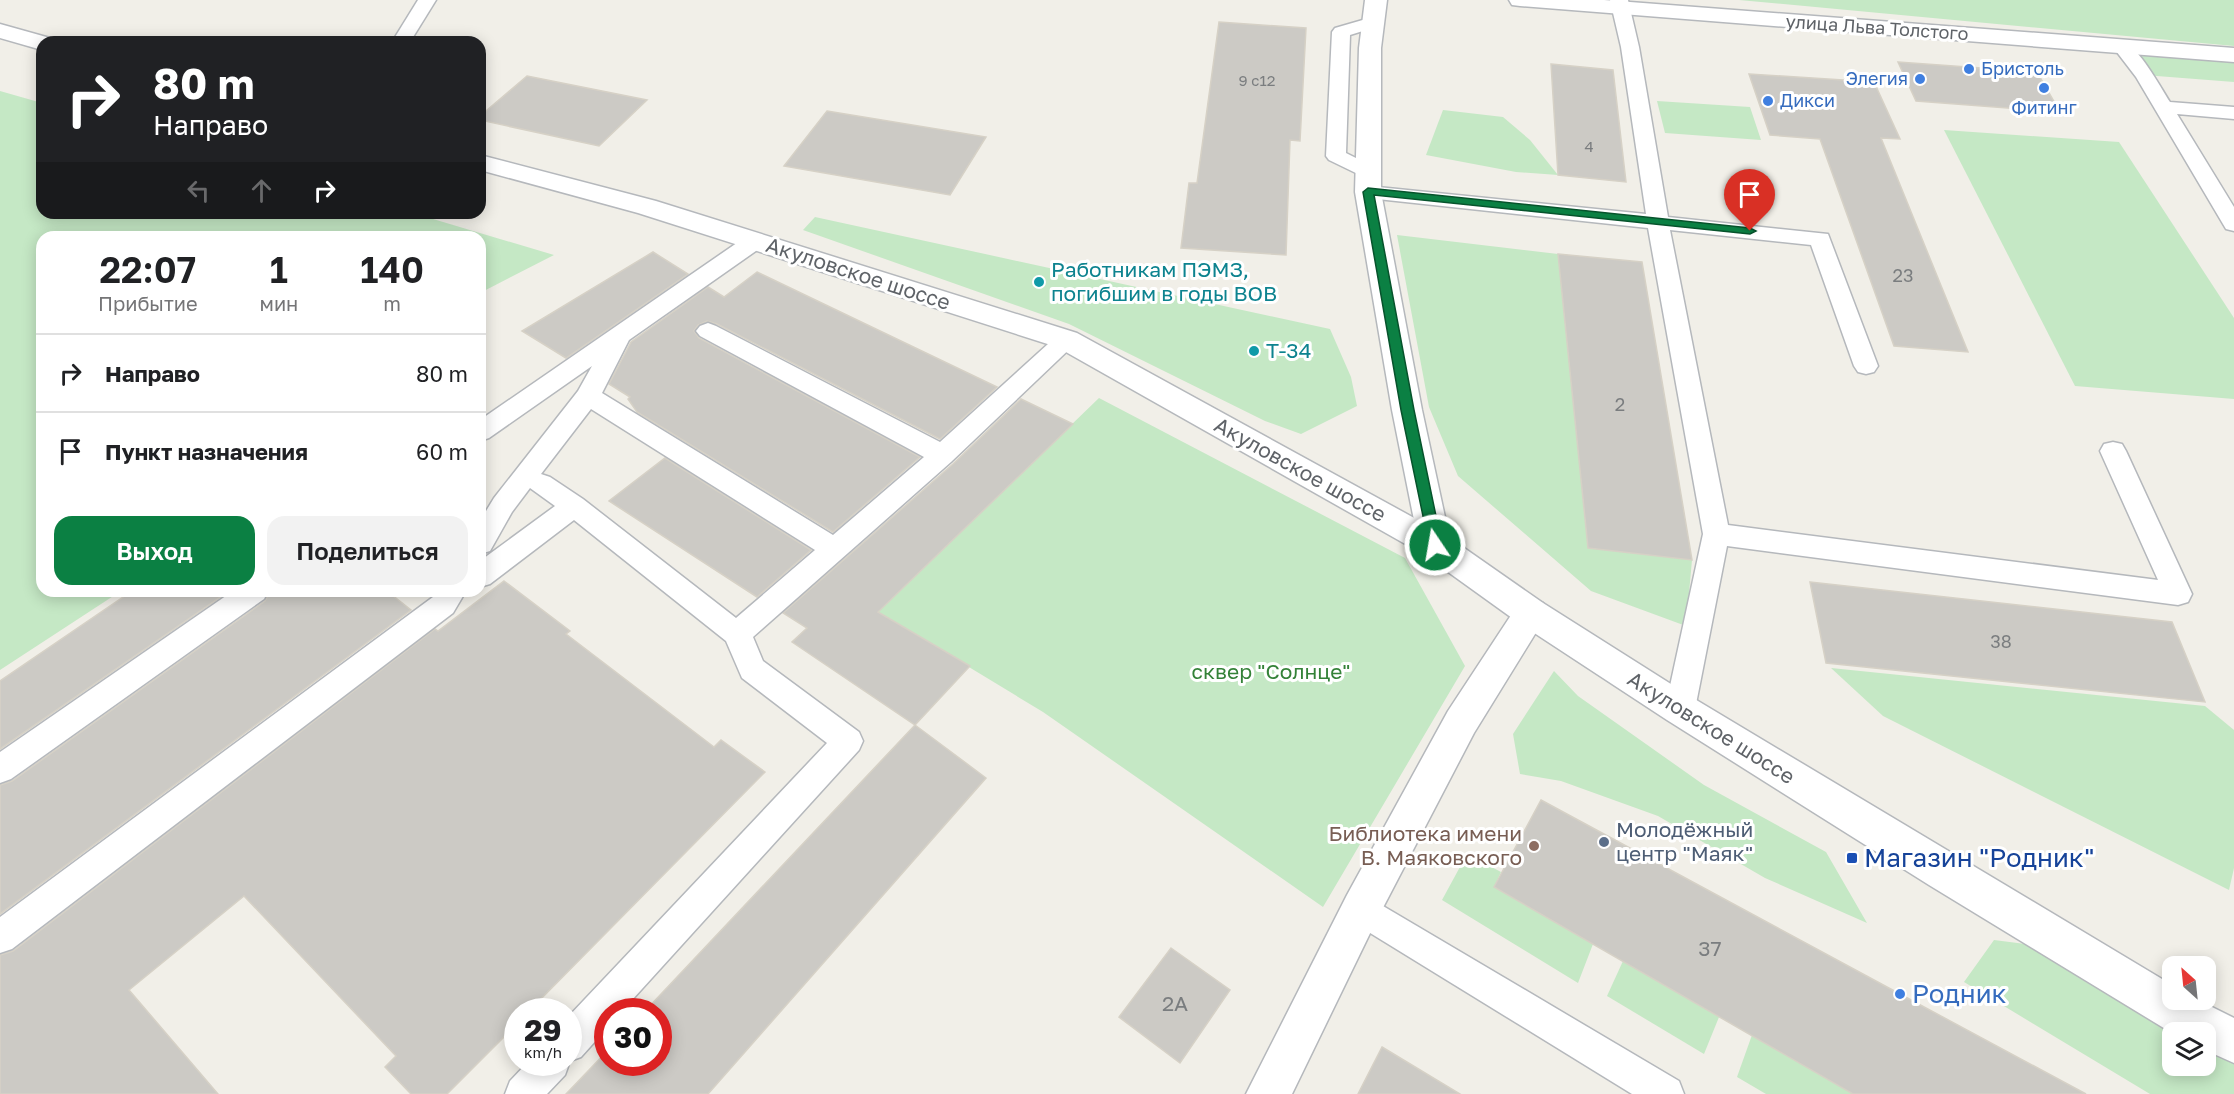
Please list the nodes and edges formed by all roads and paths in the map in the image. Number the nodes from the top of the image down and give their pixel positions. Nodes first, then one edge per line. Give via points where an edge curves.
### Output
1 (427, 0) edge
2 (1520, 0) edge
3 (1619, 4) edge
4 (1375, 11) edge
5 (0, 31) edge
6 (405, 36) edge
7 (36, 41) edge
8 (2122, 47) junction
9 (2234, 55) edge
10 (2163, 107) junction
11 (2234, 113) edge
12 (486, 164) edge
13 (1369, 182) junction
14 (1658, 220) junction
15 (2234, 224) edge
16 (755, 241) junction
17 (708, 331) dead end
18 (620, 334) junction
19 (1067, 340) junction
20 (1866, 366) dead end
21 (588, 396) junction
22 (486, 428) edge
23 (2113, 450) dead end
24 (942, 455) junction
25 (541, 484) dead end
26 (574, 506) junction
27 (486, 534) edge
28 (1716, 534) junction
29 (1435, 545) junction
30 (834, 549) junction
31 (486, 572) edge
32 (245, 597) edge
33 (448, 597) edge
34 (453, 597) edge
35 (1531, 613) junction
36 (423, 619) dead end
37 (737, 634) junction
38 (1680, 709) junction
39 (0, 769) edge
40 (1361, 909) junction
41 (0, 937) edge
42 (582, 1029) edge
43 (2234, 1041) edge
44 (539, 1076) edge
45 (1663, 1093) edge
46 (523, 1094) edge
47 (1268, 1094) edge

1 - 6 lane
2 - 3 street, улица Льва Толстого
3 - 8 street, улица Льва Толстого
3 - 14 lane via 1630,47
4 - 13 street via 1370,48
4 - 13 lane via 1341,32 1330,156
5 - 7 street
8 - 9 street, улица Льва Толстого
8 - 10 lane
10 - 11 lane
10 - 15 lane
12 - 16 street, Акуловское шоссе
13 - 14 lane
13 - 29 street via 1407,410
14 - 20 lane via 1820,239
14 - 28 lane
16 - 18 lane
16 - 19 street, Акуловское шоссе
17 - 24 lane
18 - 21 lane
18 - 22 lane
19 - 24 lane
19 - 29 street, Акуловское шоссе
21 - 27 lane via 503,505
21 - 30 lane
23 - 28 lane via 2178,594
24 - 30 lane
25 - 26 lane
26 - 31 lane
26 - 37 lane
28 - 38 lane
29 - 35 street, Акуловское шоссе
30 - 37 lane
32 - 39 lane
33 - 41 lane via 443,605
34 - 36 lane
35 - 38 street, Акуловское шоссе
35 - 40 street via 1461,722
37 - 42 lane via 752,669 848,741
38 - 43 street, Акуловское шоссе via 1943,872 2192,1021
40 - 45 lane
40 - 47 street
44 - 46 lane

